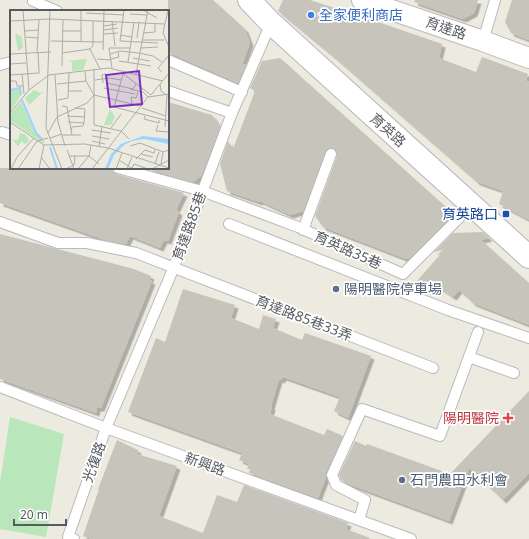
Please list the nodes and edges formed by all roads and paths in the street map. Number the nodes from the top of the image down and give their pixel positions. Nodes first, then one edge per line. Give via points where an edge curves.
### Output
1 (249, 0) edge
2 (362, 0) edge
3 (494, 0) edge
4 (33, 1) edge
5 (55, 10) edge
6 (271, 23) junction
7 (482, 40) junction
8 (529, 58) edge
9 (169, 60) edge
10 (10, 62) edge
11 (0, 65) edge
12 (169, 91) edge
13 (242, 92) junction
14 (232, 113) junction
15 (331, 154) dead end
16 (122, 169) edge
17 (202, 191) junction
18 (472, 205) junction
19 (0, 222) edge
20 (230, 224) dead end
21 (303, 230) junction
22 (529, 258) edge
23 (174, 267) junction
24 (478, 332) dead end
25 (529, 338) edge
26 (469, 357) junction
27 (433, 368) dead end
28 (514, 373) dead end
29 (0, 387) edge
30 (106, 428) junction
31 (359, 520) junction
32 (74, 539) edge
33 (410, 539) edge

1 - 6 street, 育英路
2 - 7 street, 育達路
3 - 7 lane
4 - 5 lane
6 - 13 lane, 育達路85巷
6 - 18 street, 育英路
7 - 8 street, 育達路
9 - 13 lane
10 - 11 lane
12 - 14 lane
13 - 14 lane, 育達路85巷
14 - 17 lane, 育達路85巷
15 - 21 lane
16 - 17 lane, 育英路35巷
17 - 21 lane, 育英路35巷
17 - 23 lane, 育達路85巷
18 - 21 lane, 育英路35巷 via 403,274
18 - 22 street, 育英路
19 - 23 lane, 育達路85巷33弄 via 58,243 87,243 136,253
20 - 25 lane via 448,310
23 - 27 lane, 育達路85巷33弄
23 - 30 lane, 育達路85巷
24 - 26 lane
26 - 28 lane
26 - 31 lane via 440,436 362,409 332,475 336,485 365,500
29 - 30 lane, 新興路
30 - 31 lane, 新興路
30 - 32 lane, 光復路 via 68,537
31 - 33 lane, 新興路

